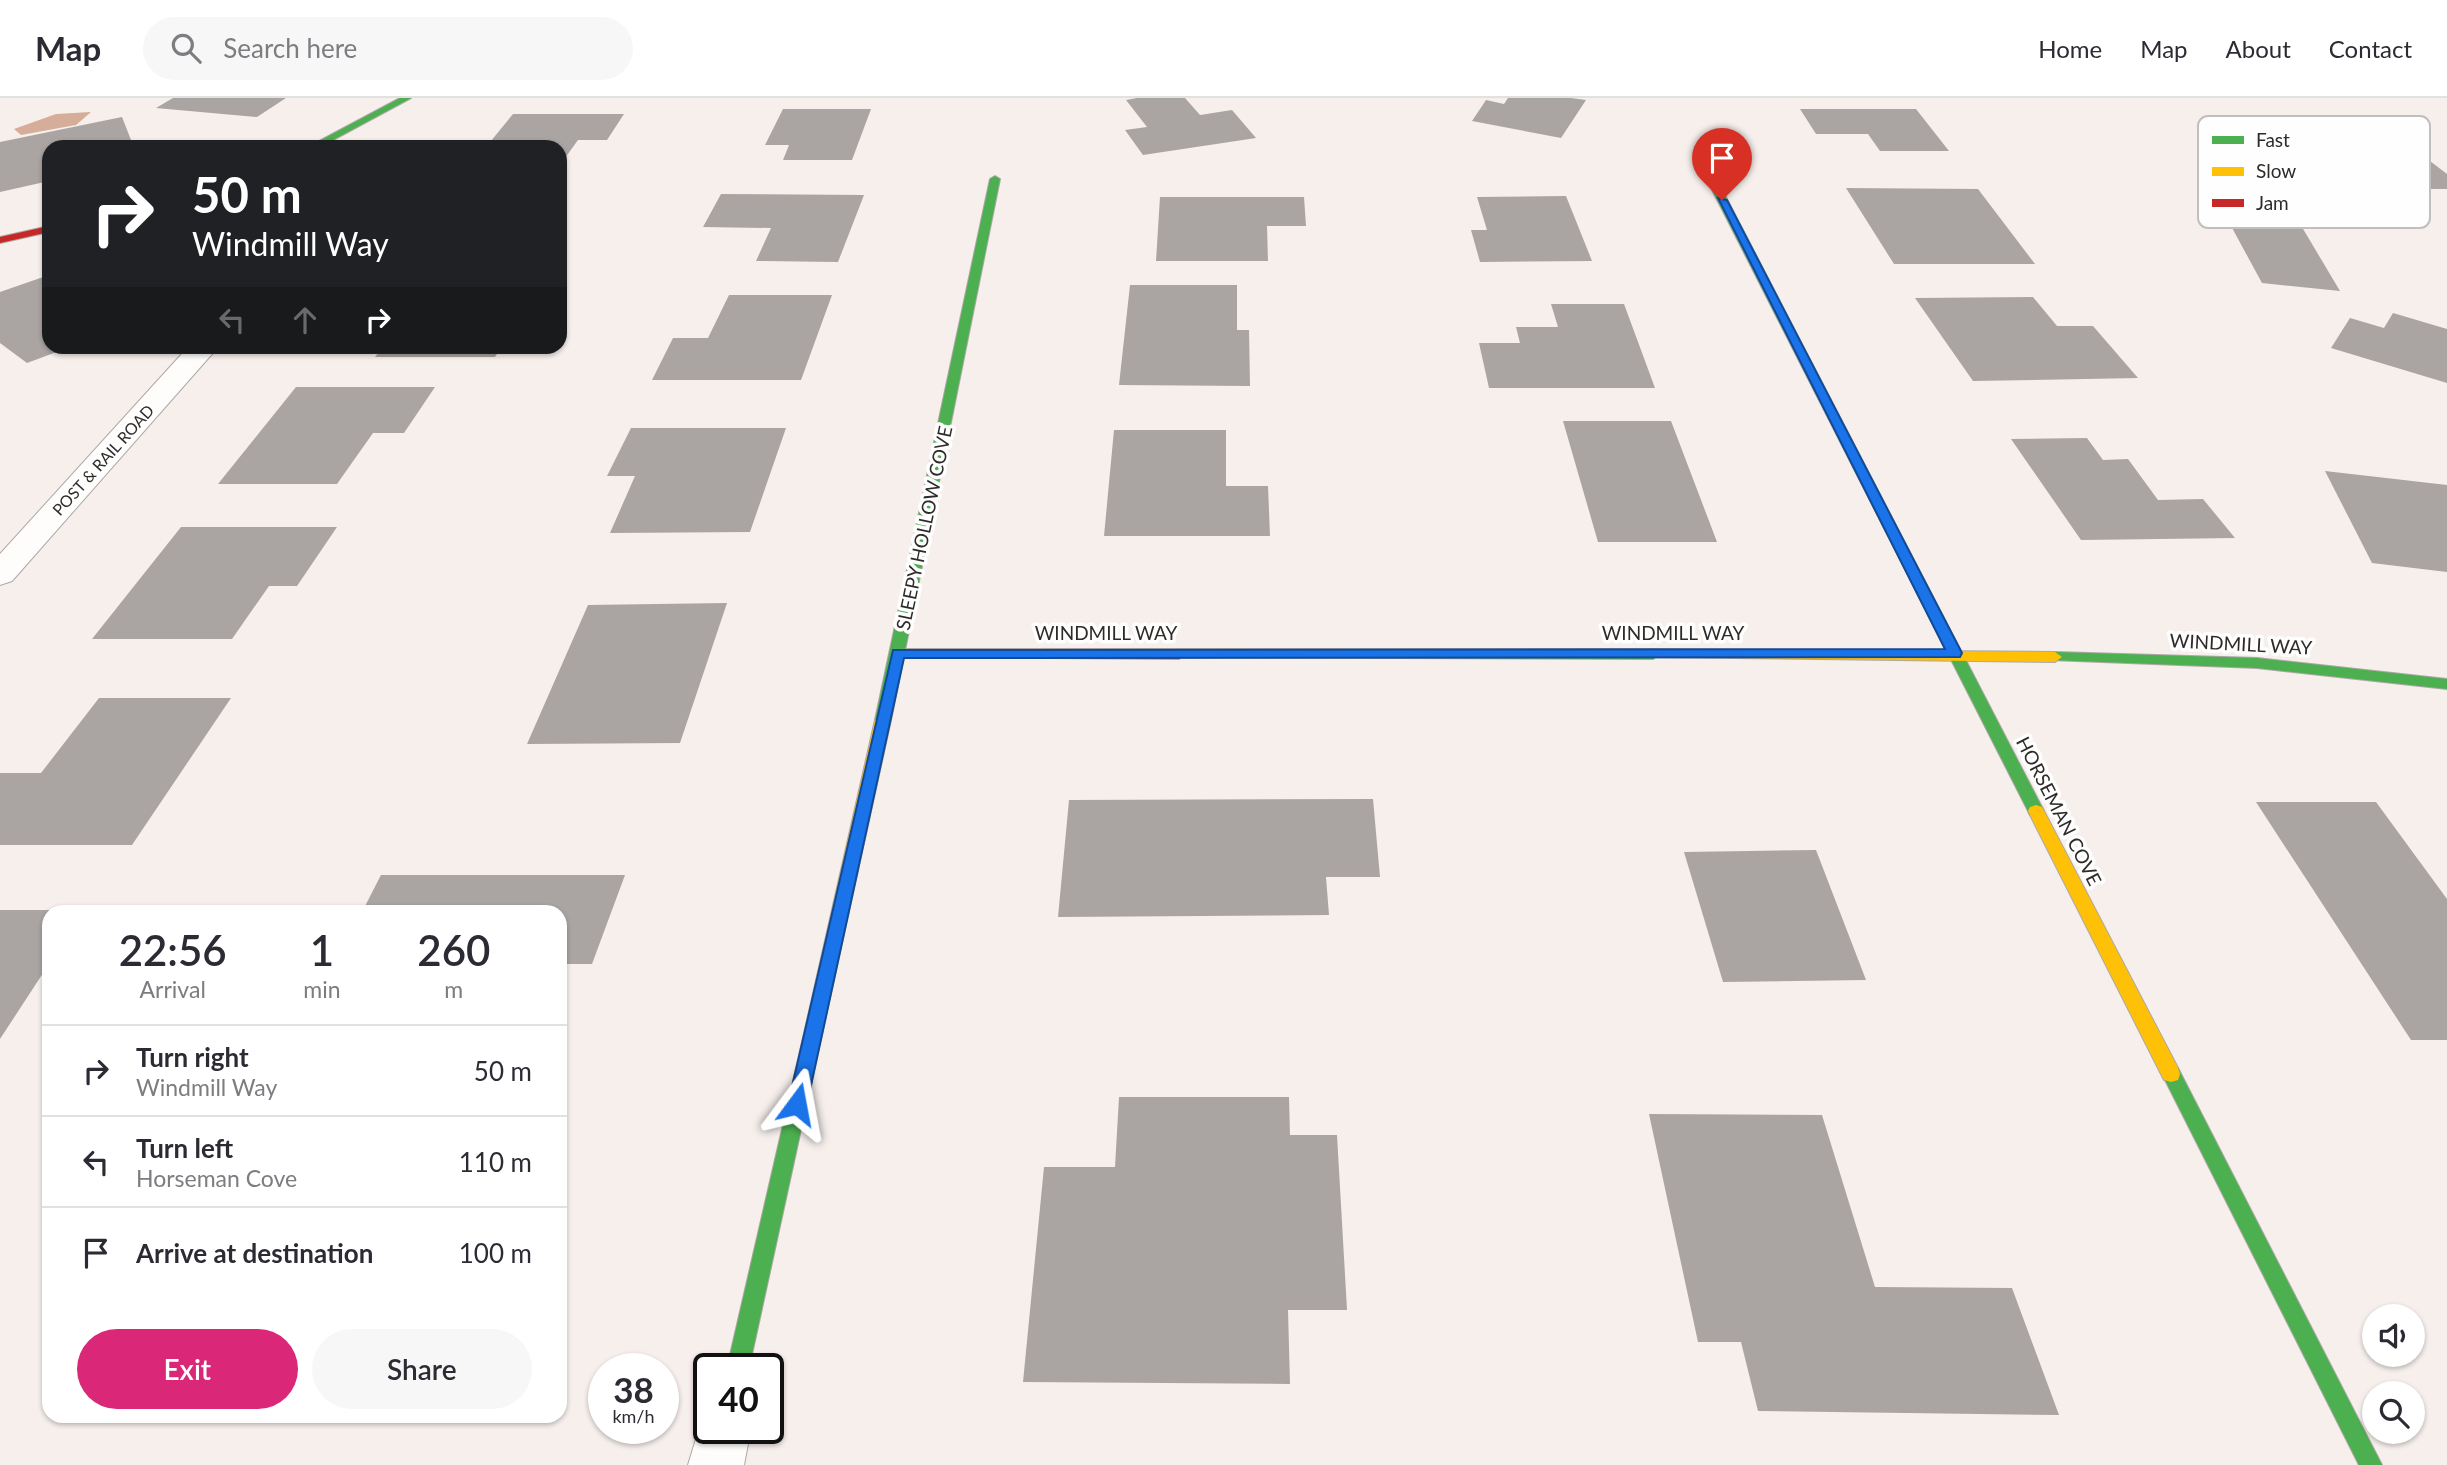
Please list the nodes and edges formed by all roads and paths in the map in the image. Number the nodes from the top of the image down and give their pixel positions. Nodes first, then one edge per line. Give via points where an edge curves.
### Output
1 (407, 98) edge
2 (326, 140) edge
3 (1710, 176) dead end
4 (996, 178) dead end
5 (42, 231) edge
6 (0, 240) edge
7 (198, 354) edge
8 (0, 575) edge
9 (898, 653) junction
10 (1955, 653) junction
11 (2447, 684) edge
12 (741, 1353) edge
13 (721, 1444) edge
14 (716, 1465) edge
15 (2371, 1465) edge

1 - 2 street
3 - 10 street, HORSEMAN COVE
4 - 9 street, SLEEPY HOLLOW COVE
5 - 6 street
7 - 8 street, POST & RAIL ROAD
9 - 10 street, WINDMILL WAY
9 - 12 street, SLEEPY HOLLOW COVE
10 - 11 street, WINDMILL WAY via 2257,663
10 - 15 street, HORSEMAN COVE
13 - 14 street

